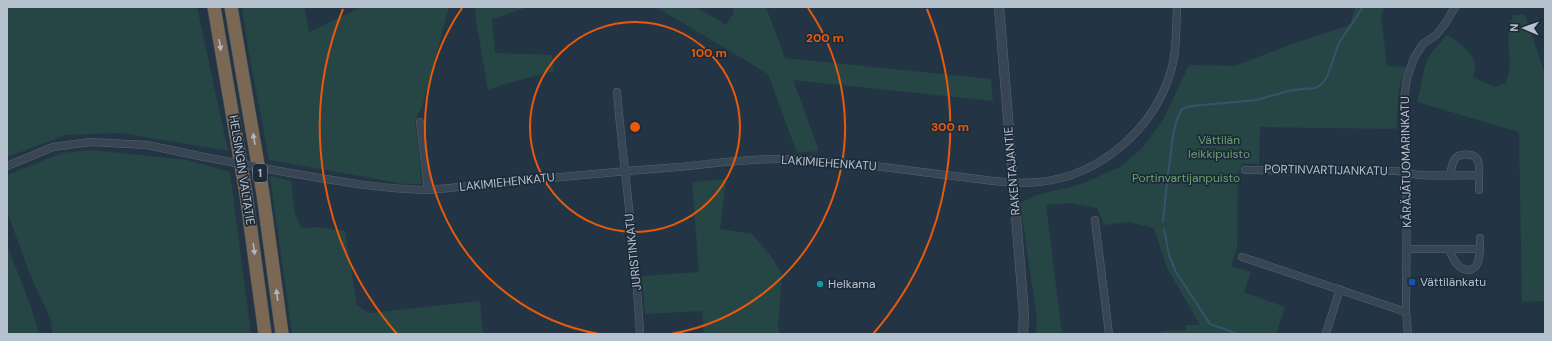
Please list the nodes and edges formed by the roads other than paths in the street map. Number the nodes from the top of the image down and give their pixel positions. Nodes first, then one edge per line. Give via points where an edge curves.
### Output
1 (214, 7) edge
2 (998, 7) edge
3 (1177, 7) edge
4 (1455, 7) edge
5 (231, 9) edge
6 (617, 92) dead end
7 (420, 122) dead end
8 (7, 166) edge
9 (1245, 170) dead end
10 (624, 171) junction
11 (1407, 174) junction
12 (1450, 175) junction
13 (1479, 175) junction
14 (1012, 182) junction
15 (428, 190) junction
16 (1479, 190) dead end
17 (1095, 220) dead end
18 (1480, 238) dead end
19 (1407, 249) junction
20 (1480, 249) junction
21 (1449, 250) junction
22 (1242, 257) dead end
23 (1340, 289) junction
24 (1406, 312) junction
25 (1326, 333) dead end
26 (265, 334) edge
27 (282, 334) edge
28 (640, 334) edge
29 (1023, 334) edge
30 (1109, 334) edge
31 (1408, 334) edge

1 -> 26 highway, HELSINGIN VALTATIE / 1 via 246,194
2 - 14 street, RAKENTAJANTIE
3 - 14 street, LAKIMIEHENKATU via 1171,70 1161,97 1134,135 1112,154 1080,171 1044,181
4 - 11 street, KÄRÄJÄTUOMARINKATU via 1440,31 1419,50 1410,68 1404,98
27 -> 5 highway, HELSINGIN VALTATIE / 1 via 264,194
6 - 10 street, JURISTINKATU
7 - 15 street
8 - 15 street, LAKIMIEHENKATU, bridge via 53,147 90,142 146,145 371,186
9 - 11 street, PORTINVARTIJANKATU via 1398,171
10 - 14 street, LAKIMIEHENKATU via 776,159 858,164
10 - 15 street, LAKIMIEHENKATU
10 - 28 street, JURISTINKATU via 638,285
11 - 12 street, PORTINVARTIJANKATU
11 - 19 street, KÄRÄJÄTUOMARINKATU
12 - 13 street, PORTINVARTIJANKATU
12 - 13 street via 1455,159 1461,155 1472,155 1477,159
13 - 16 street
14 - 29 street, RAKENTAJANTIE via 1024,314
17 - 30 street
18 - 20 street
19 - 21 street
19 - 24 street, KÄRÄJÄTUOMARINKATU
20 - 21 street
20 - 21 street via 1475,268 1468,270 1458,266
22 - 23 street
23 - 24 street
23 - 25 street
24 - 31 street, KÄRÄJÄTUOMARINKATU

